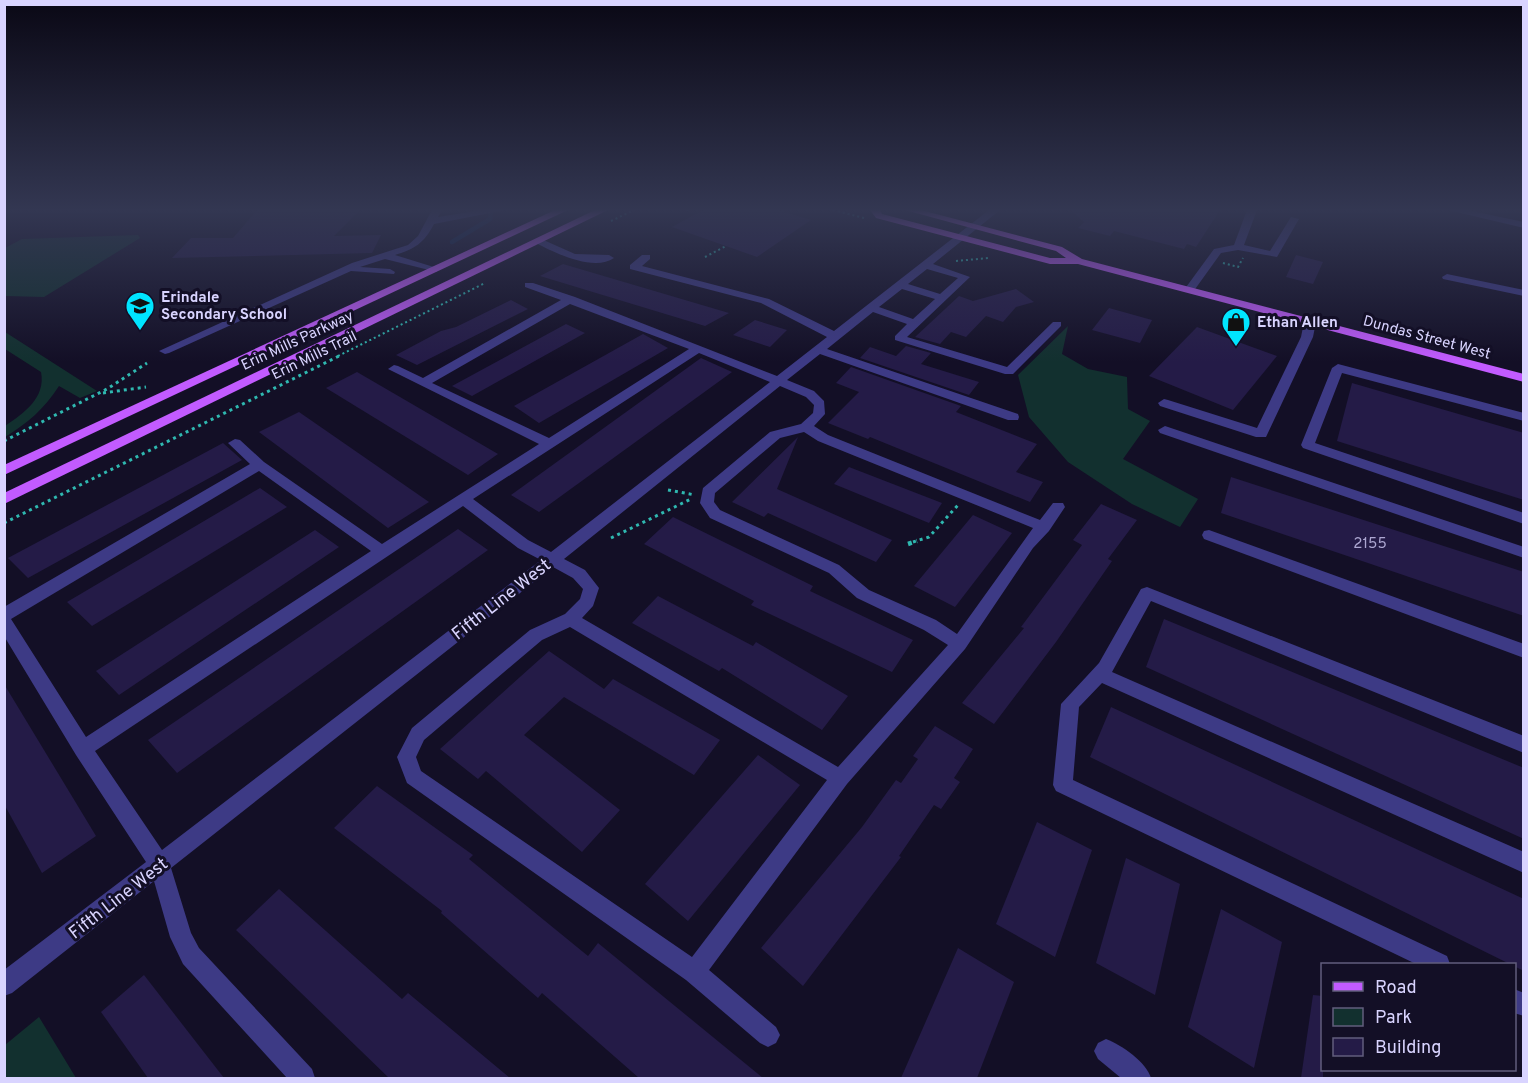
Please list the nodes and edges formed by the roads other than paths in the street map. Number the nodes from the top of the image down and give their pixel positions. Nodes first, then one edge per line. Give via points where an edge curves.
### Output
1 (373, 261) edge
2 (384, 261) edge
3 (399, 261) edge
4 (453, 261) edge
5 (498, 261) edge
6 (642, 261) edge
7 (930, 261) edge
8 (1048, 261) edge
9 (1078, 261) joint
10 (1210, 261) edge
11 (411, 263) joint
12 (924, 265) junction
13 (349, 270) junction
14 (433, 270) junction
15 (390, 272) junction
16 (1447, 277) dead end
17 (410, 281) junction
18 (529, 285) dead end
19 (900, 285) junction
20 (1189, 290) junction
21 (1524, 293) edge
22 (942, 298) junction
23 (571, 299) junction
24 (872, 308) junction
25 (1310, 322) junction
26 (915, 323) junction
27 (1057, 324) dead end
28 (836, 336) junction
29 (698, 348) junction
30 (819, 350) junction
31 (165, 351) dead end
32 (394, 369) dead end
33 (1524, 378) edge
34 (779, 381) junction
35 (423, 383) junction
36 (1164, 403) dead end
37 (1013, 417) dead end
38 (1524, 417) edge
39 (806, 427) junction
40 (1165, 430) dead end
41 (235, 443) dead end
42 (549, 443) junction
43 (259, 465) junction
44 (4, 471) edge
45 (463, 498) junction
46 (4, 499) edge
47 (1058, 507) dead end
48 (1524, 519) edge
49 (1044, 527) junction
50 (1209, 535) dead end
51 (382, 551) junction
52 (1524, 553) edge
53 (550, 560) junction
54 (4, 615) edge
55 (571, 619) junction
56 (4, 621) edge
57 (959, 644) junction
58 (1524, 651) edge
59 (1099, 675) junction
60 (1524, 745) edge
61 (83, 749) junction
62 (840, 778) junction
63 (1524, 863) edge
64 (160, 865) junction
65 (1437, 963) edge
66 (694, 972) junction
67 (4, 985) edge
68 (768, 1035) dead end
69 (1106, 1051) dead end
70 (303, 1078) edge
71 (1138, 1078) edge

1 - 13 street
2 - 15 street
3 - 11 street
4 - 14 main road, Erin Mills Parkway
5 - 46 main road, Erin Mills Parkway
6 - 28 street via 634,267 765,301
7 - 12 street, Fifth Line West
8 - 9 main road, Dundas Street West
9 - 20 main road, Dundas Street West
10 - 20 street
11 - 14 street
12 - 19 street, Fifth Line West
12 - 22 street via 965,277
13 - 15 street
13 - 31 street
14 - 17 main road, Erin Mills Parkway
15 - 17 street
16 - 21 street
17 - 44 main road, Erin Mills Parkway
18 - 23 street
19 - 22 street
19 - 24 street, Fifth Line West
20 - 25 main road, Dundas Street West
22 - 26 street
23 - 29 street
23 - 35 street
24 - 26 street
24 - 28 street, Fifth Line West
25 - 33 main road, Dundas Street West
25 - 36 street via 1307,337 1261,434
26 - 27 street via 899,338 1009,371
28 - 30 street, Fifth Line West
29 - 34 street
29 - 42 street
30 - 34 street, Fifth Line West
30 - 37 street
32 - 35 street
34 - 39 street via 810,394 820,404 819,414
34 - 53 street, Fifth Line West
35 - 42 street
38 - 48 street via 1338,368 1308,445
39 - 49 street via 823,438
39 - 57 street via 776,435 708,491 707,503 714,514 834,569 863,594 930,625
40 - 52 street
41 - 43 street
42 - 45 street
43 - 51 street
43 - 54 street
45 - 51 street
45 - 53 street
47 - 49 street
49 - 57 street
50 - 58 street
51 - 61 street
53 - 55 street via 579,574 591,588 587,602
53 - 64 street, Fifth Line West
55 - 62 street
55 - 66 street via 536,635 427,726 406,757 414,777
56 - 61 street
57 - 62 street
59 - 60 street via 1147,593
59 - 63 street
59 - 65 street via 1070,704 1063,785
61 - 64 street
62 - 66 street
64 - 67 street, Fifth Line West
64 - 70 street via 181,937 191,956
66 - 68 street
69 - 71 street

